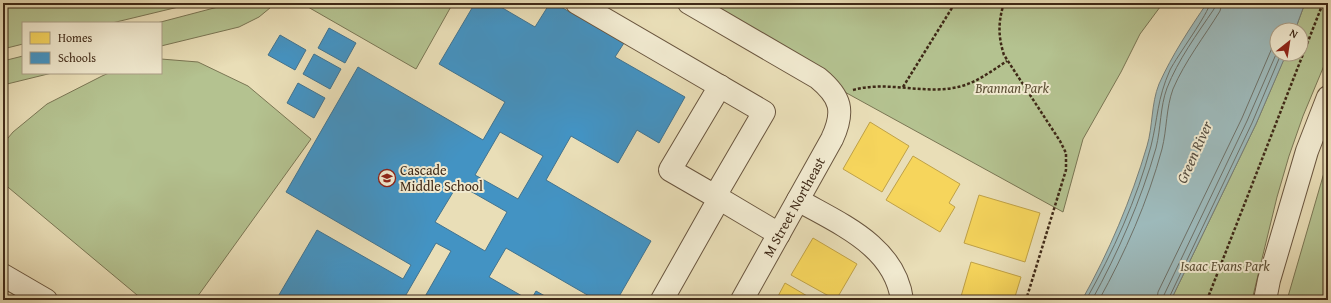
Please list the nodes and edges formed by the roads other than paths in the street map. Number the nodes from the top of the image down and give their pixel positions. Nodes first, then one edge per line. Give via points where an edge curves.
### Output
1 (577, 3) edge
2 (689, 3) edge
3 (599, 8) edge
4 (720, 86) junction
5 (1328, 97) edge
6 (717, 197) junction
7 (798, 200) junction
8 (779, 234) junction
9 (3, 275) edge
10 (46, 300) edge
11 (662, 300) edge
12 (742, 300) edge
13 (902, 300) edge
14 (1264, 300) edge

1 - 3 street
2 - 7 street, M Street Northeast via 818,78 837,103 832,139
3 - 4 street
4 - 6 street via 764,112
4 - 6 street via 670,170
5 - 14 street via 1307,151
6 - 8 street
6 - 11 street
7 - 8 street, M Street Northeast
7 - 13 street via 862,237 873,247 893,270
8 - 12 street, M Street Northeast
9 - 10 street

